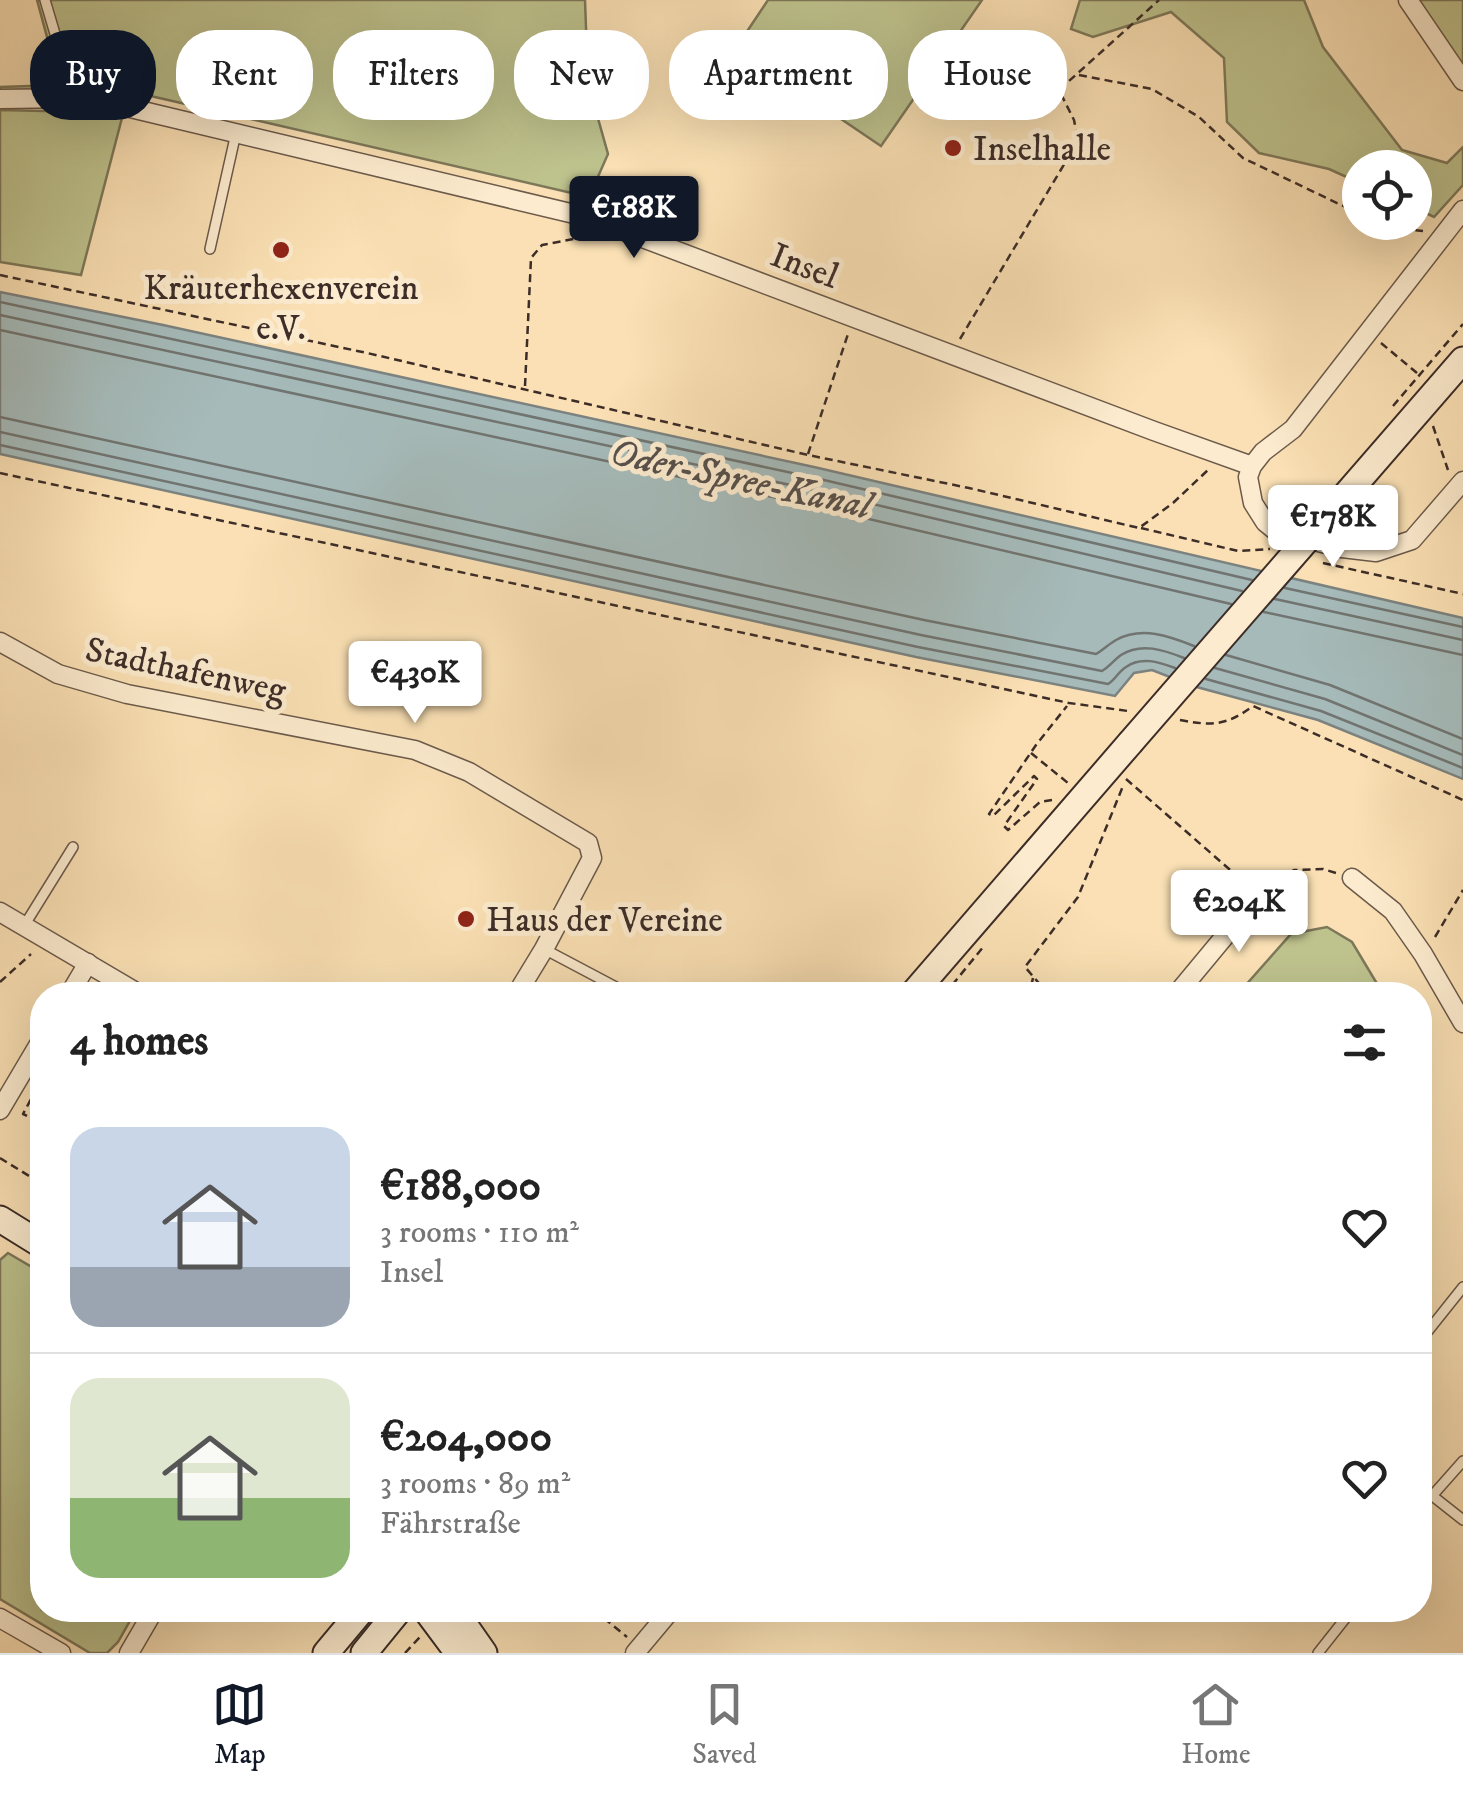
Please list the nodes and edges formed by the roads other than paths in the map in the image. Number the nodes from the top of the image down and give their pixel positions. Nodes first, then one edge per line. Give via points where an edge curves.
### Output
1 (46, 0) edge
2 (1408, 0) edge
3 (55, 30) edge
4 (1463, 81) edge
5 (0, 99) edge
6 (30, 99) edge
7 (156, 114) edge
8 (236, 133) junction
9 (1463, 210) edge
10 (210, 250) dead end
11 (1463, 360) edge
12 (1252, 466) junction
13 (1459, 486) edge
14 (0, 642) edge
15 (73, 846) dead end
16 (1352, 878) road end
17 (1287, 890) dead end
18 (0, 912) edge
19 (24, 926) junction
20 (544, 949) junction
21 (88, 963) junction
22 (77, 982) edge
23 (120, 982) edge
24 (524, 982) edge
25 (606, 982) edge
26 (923, 982) edge
27 (1187, 982) edge
28 (1463, 1023) edge
29 (30, 1059) edge
30 (0, 1110) edge
31 (1, 1223) edge
32 (30, 1239) edge
33 (1463, 1287) edge
34 (1432, 1327) edge
35 (1463, 1461) edge
36 (1432, 1496) joint
37 (1463, 1520) edge
38 (0, 1618) edge
39 (147, 1622) edge
40 (352, 1622) edge
41 (389, 1622) edge
42 (435, 1622) edge
43 (462, 1622) edge
44 (660, 1622) edge
45 (1343, 1622) edge
46 (637, 1650) edge
47 (61, 1653) edge
48 (129, 1653) edge
49 (326, 1653) edge
50 (364, 1653) edge
51 (458, 1653) edge
52 (484, 1653) edge
53 (1318, 1653) edge

1 - 3 lane
2 - 4 street
5 - 6 street, Insel
7 - 8 street, Insel
8 - 10 lane
8 - 12 street, Insel via 586,218
9 - 12 street via 1293,430
11 - 26 main road, bridge
12 - 13 street via 1253,503 1276,531 1376,552 1412,540
14 - 20 street, Stadthafenweg via 58,674 127,694 415,750 469,772 588,843 592,858
15 - 19 lane
16 - 28 street via 1393,911
17 - 27 street via 1259,894
18 - 19 street
19 - 21 street
20 - 24 street, Stadthafenweg
20 - 25 lane
21 - 22 street
21 - 23 street
29 - 30 street
31 - 32 main road
33 - 34 lane
35 - 36 lane
36 - 37 lane
38 - 47 street
39 - 48 street
40 - 49 main road
41 - 50 main road
42 - 51 main road
43 - 52 main road
44 - 46 street
45 - 53 lane

